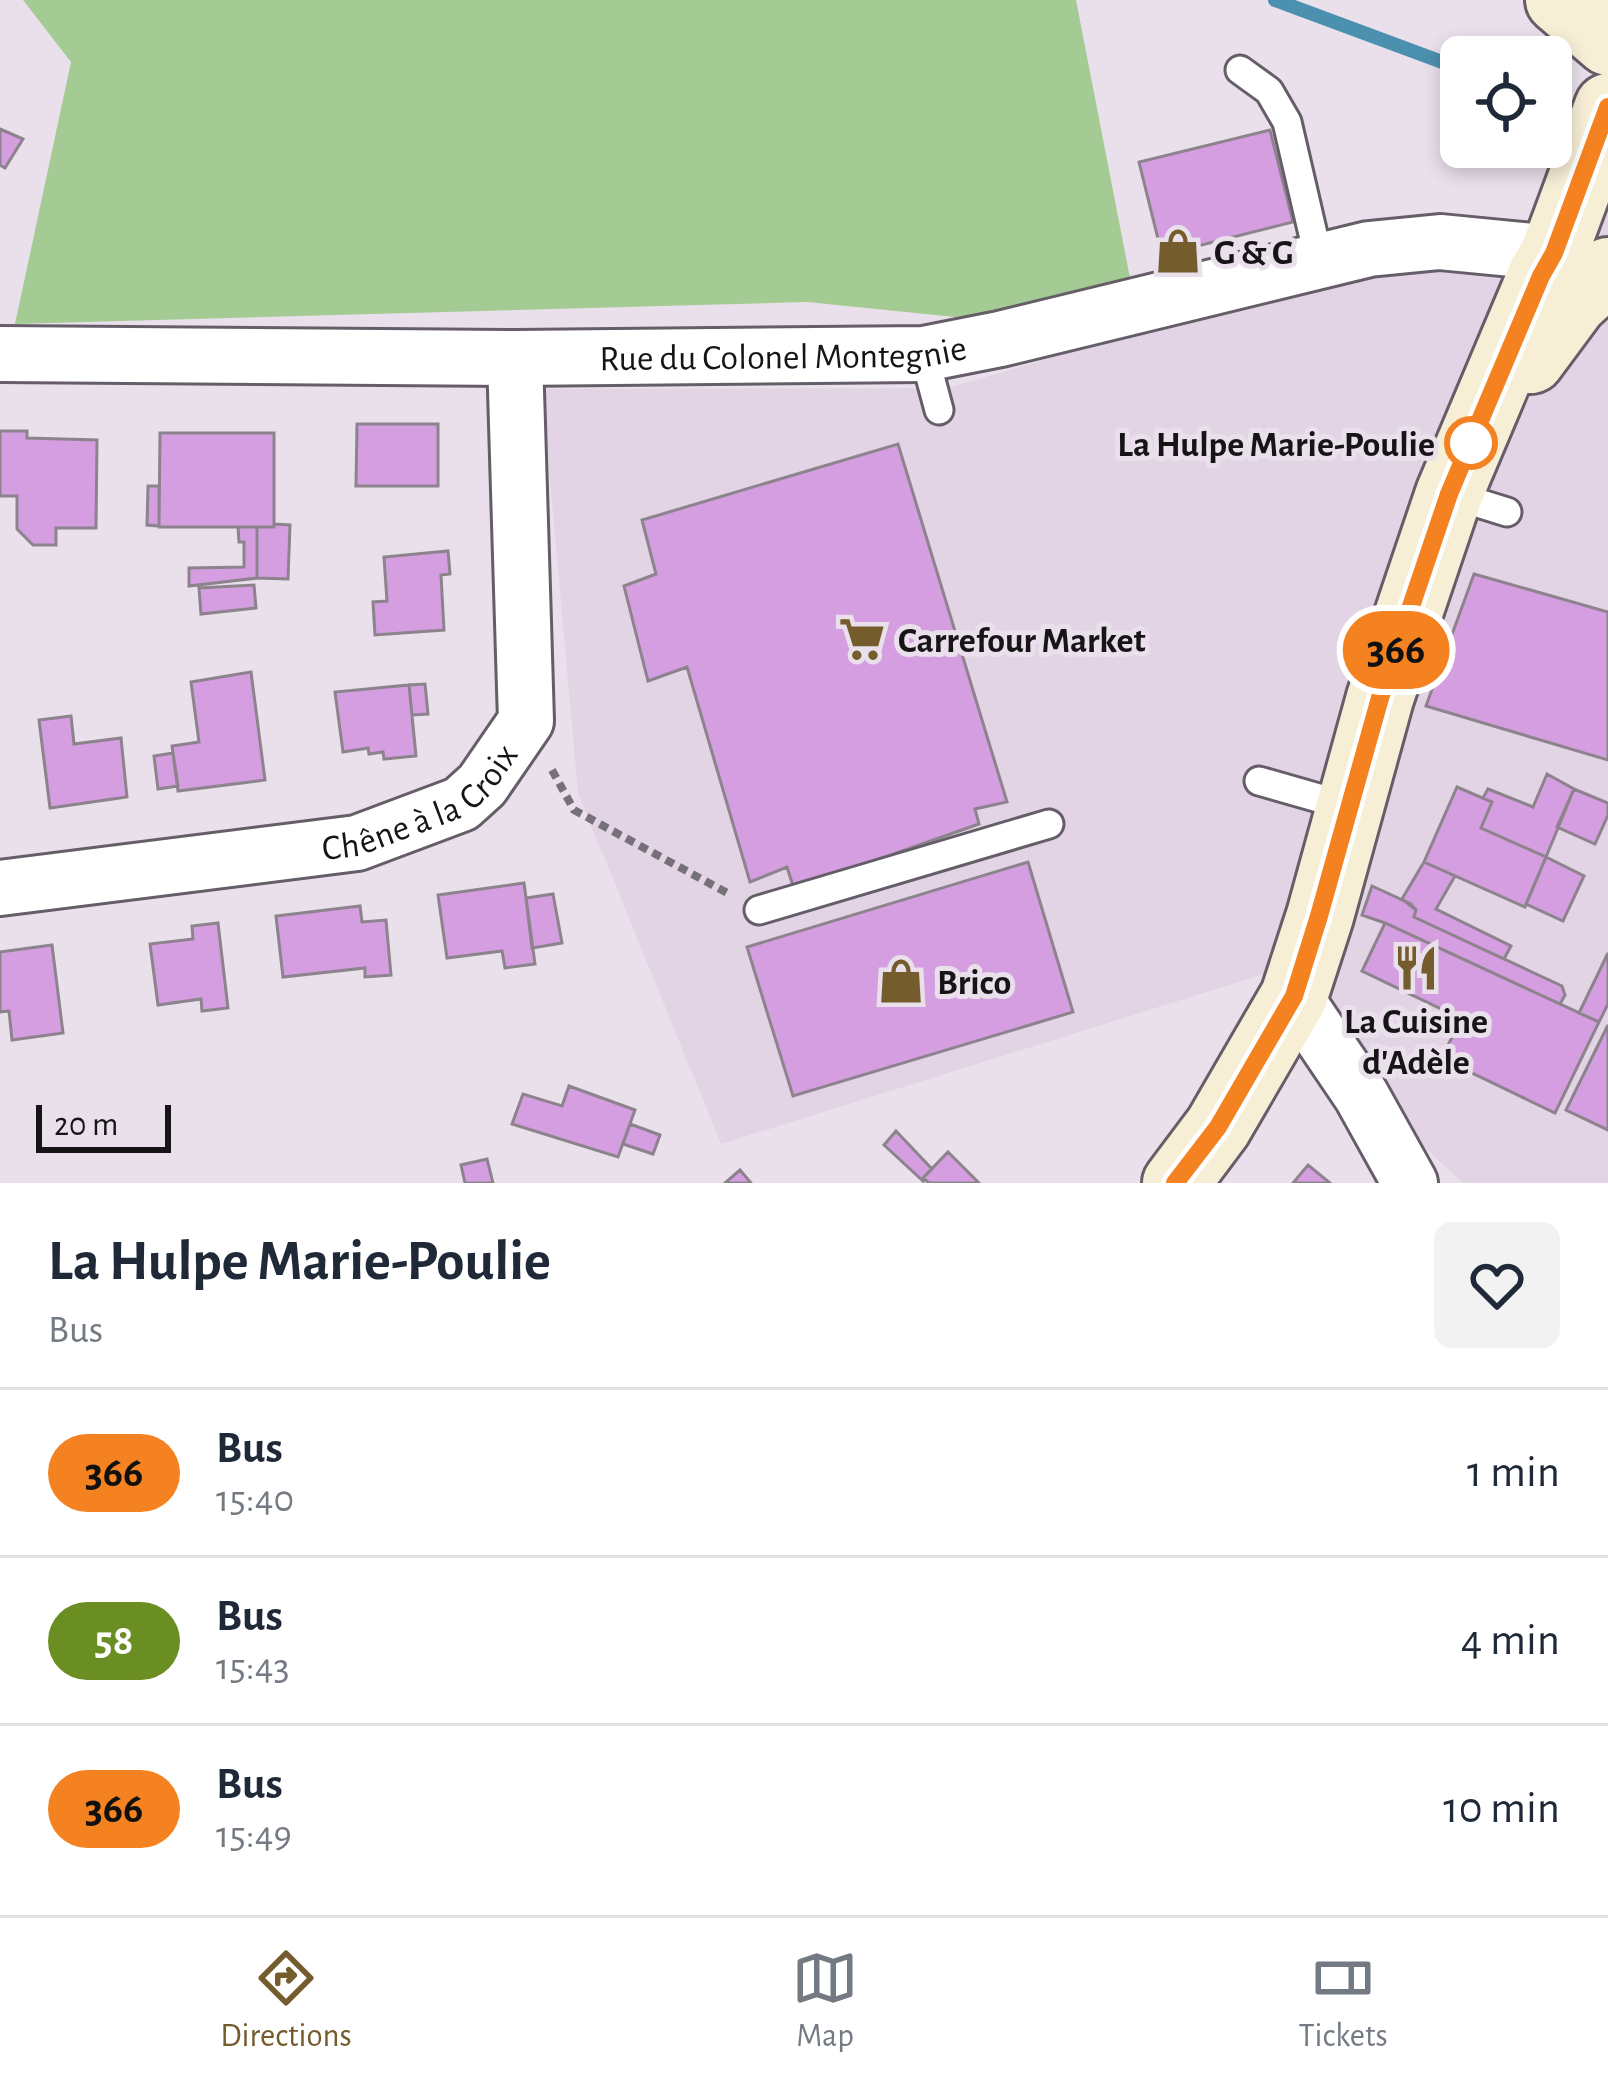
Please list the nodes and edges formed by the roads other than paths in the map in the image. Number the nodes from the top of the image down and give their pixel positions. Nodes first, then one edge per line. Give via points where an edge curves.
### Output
1 (1559, 0) edge
2 (1608, 42) edge
3 (1240, 70) dead end
4 (1608, 107) edge
5 (1319, 260) junction
6 (1581, 262) edge
7 (0, 354) edge
8 (924, 354) junction
9 (515, 358) junction
10 (939, 410) dead end
11 (1259, 782) dead end
12 (1350, 807) junction
13 (1049, 824) dead end
14 (0, 888) edge
15 (759, 910) road end
16 (1294, 996) junction
17 (1176, 1183) edge
18 (1410, 1183) edge

1 - 2 main road
3 - 5 lane via 1269,91 1287,122
4 - 6 main road
5 - 6 street, Rue du Colonel Montegnie via 1440,242
5 - 8 street, Rue du Colonel Montegnie
6 - 12 main road via 1574,302 1474,435 1478,503 1380,698
7 - 9 street, Rue du Colonel Montegnie
8 - 9 street, Rue du Colonel Montegnie
8 - 10 lane
9 - 14 street, Chêne à la Croix via 526,721 482,785 461,804 357,843
11 - 12 lane
12 - 16 main road
13 - 15 lane
16 - 17 main road
16 - 18 street

